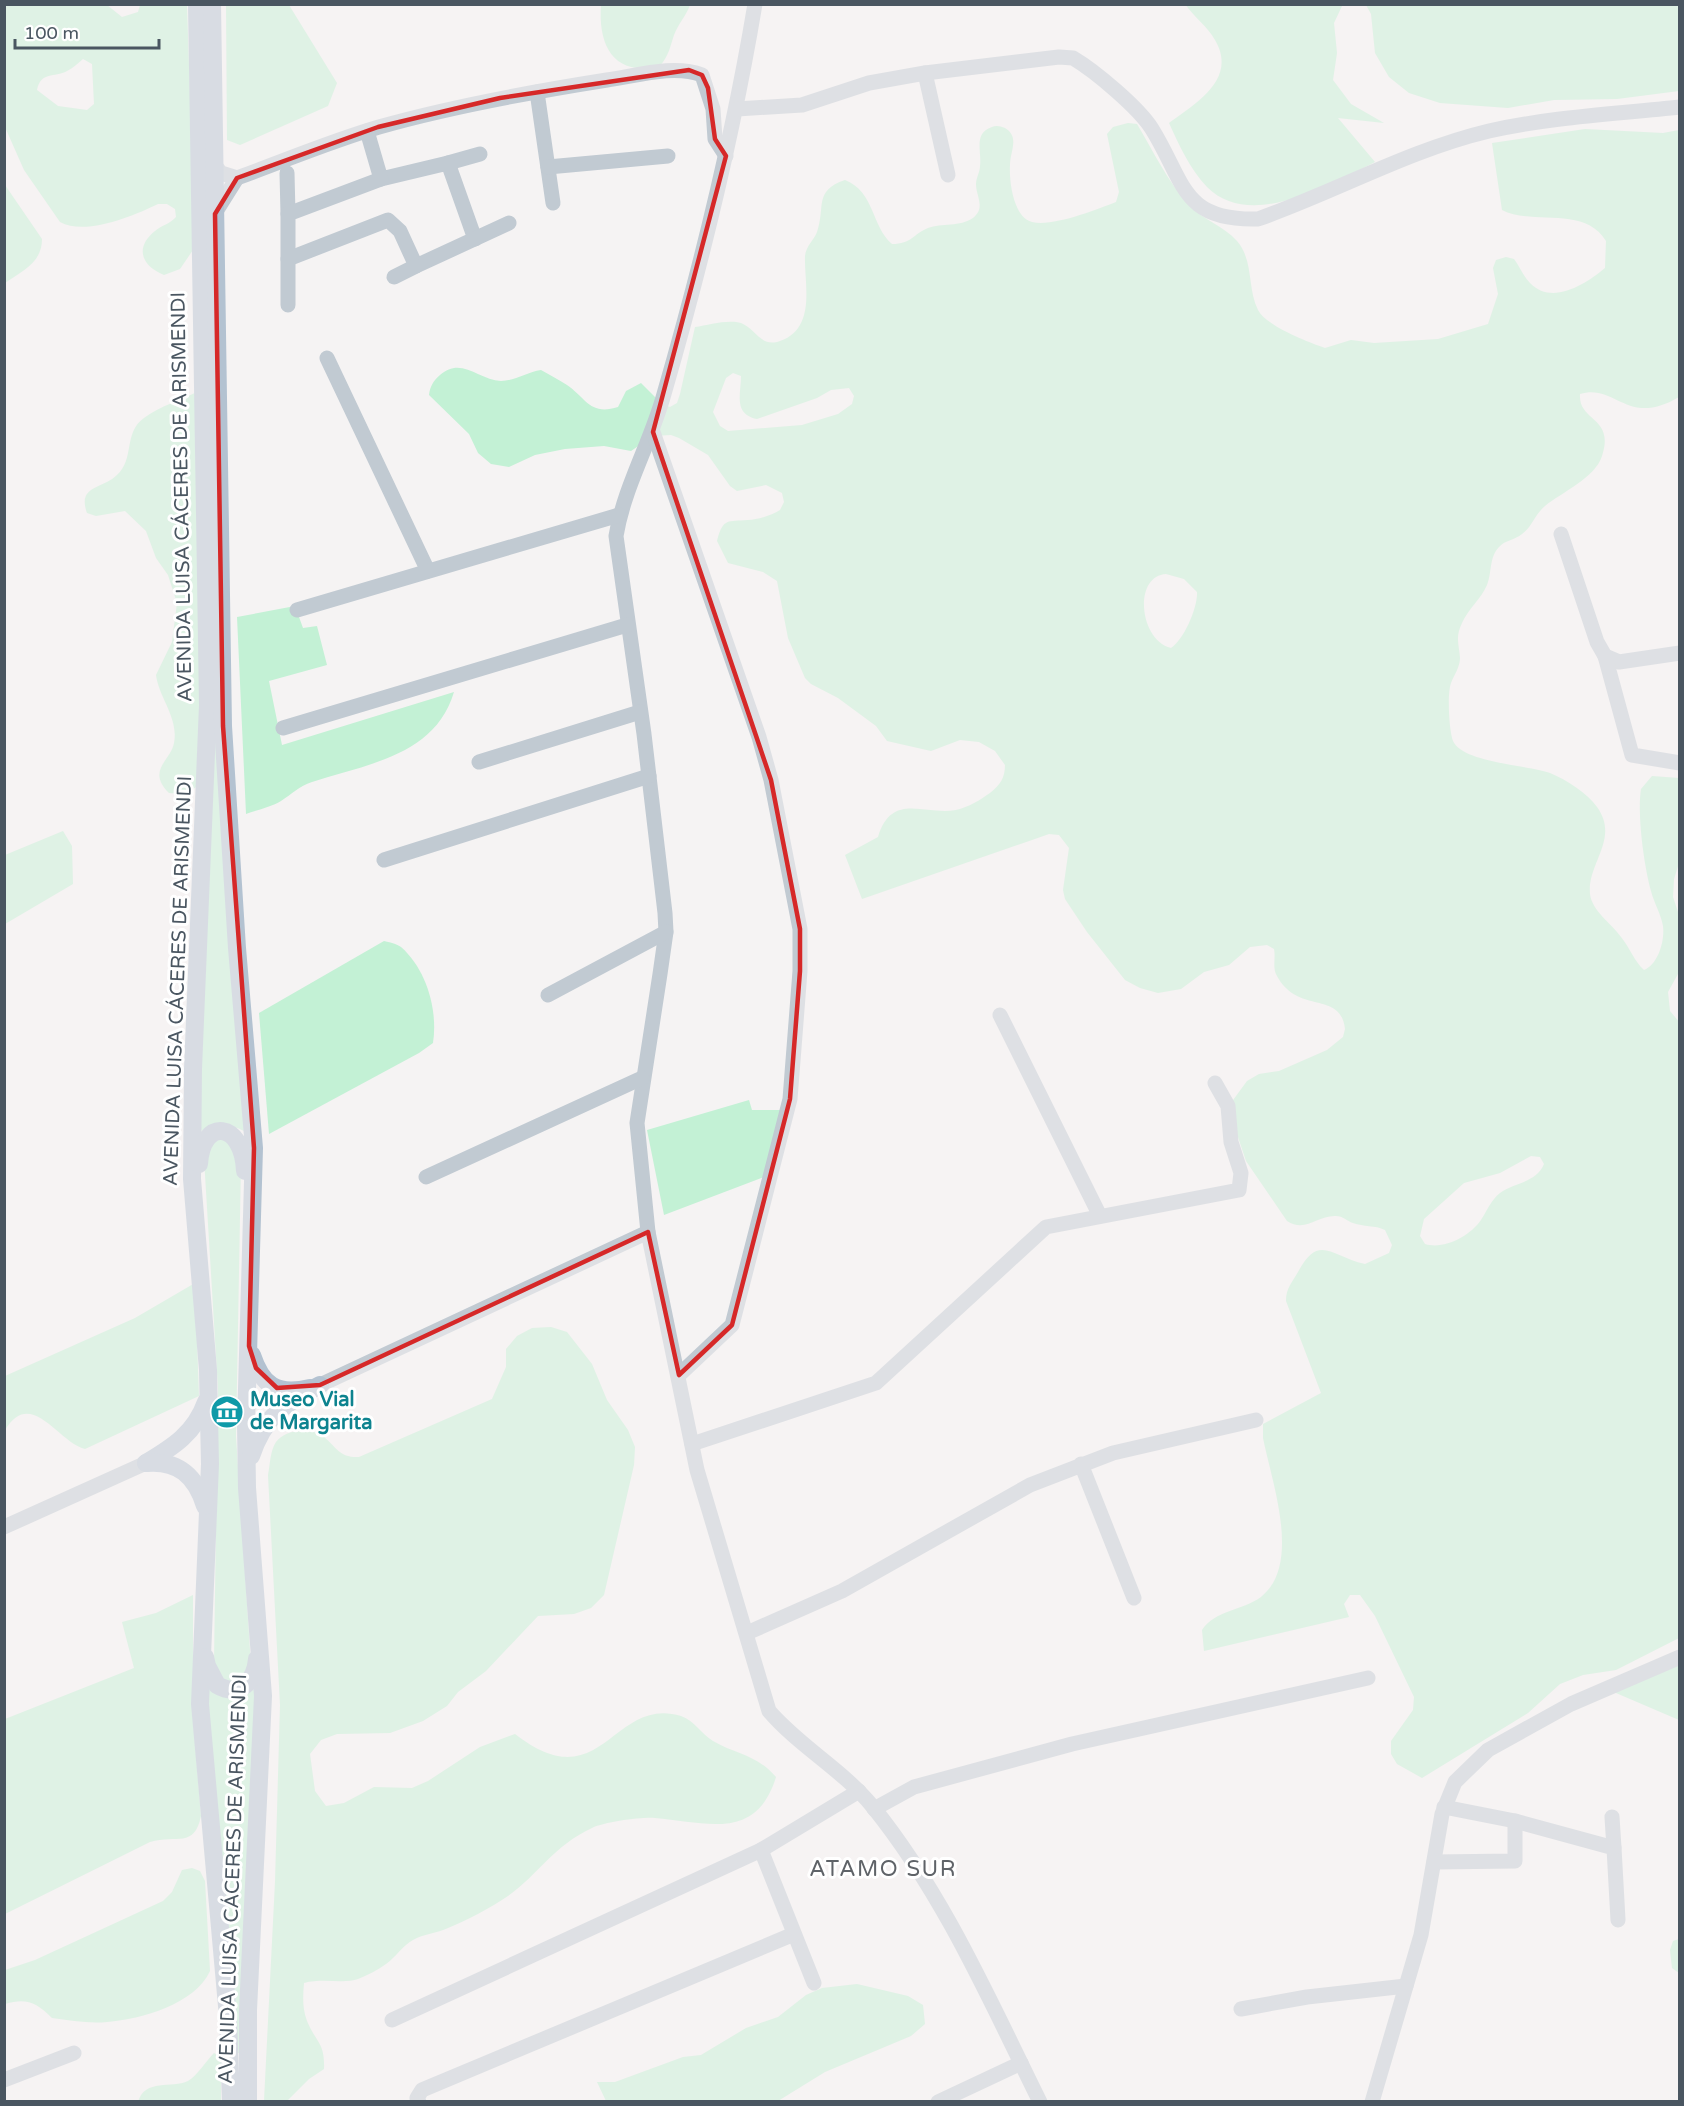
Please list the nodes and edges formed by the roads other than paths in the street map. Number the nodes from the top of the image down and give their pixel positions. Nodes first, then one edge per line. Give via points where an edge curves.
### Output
1 (197, 4) edge
2 (212, 4) edge
3 (755, 4) edge
4 (925, 73) junction
5 (537, 92) junction
6 (1680, 107) edge
7 (737, 109) junction
8 (367, 131) junction
9 (480, 154) dead end
10 (668, 156) dead end
11 (726, 156) junction
12 (448, 163) junction
13 (214, 164) junction
14 (548, 167) junction
15 (286, 173) dead end
16 (948, 175) dead end
17 (237, 178) junction
18 (381, 179) junction
19 (553, 203) dead end
20 (215, 214) junction
21 (288, 214) junction
22 (509, 223) dead end
23 (475, 238) junction
24 (288, 260) junction
25 (416, 266) junction
26 (394, 277) dead end
27 (288, 305) dead end
28 (327, 358) dead end
29 (653, 432) junction
30 (619, 514) junction
31 (1561, 534) dead end
32 (428, 571) junction
33 (297, 610) dead end
34 (627, 625) junction
35 (1680, 653) edge
36 (1605, 656) junction
37 (640, 712) junction
38 (283, 728) dead end
39 (479, 762) dead end
40 (1680, 763) edge
41 (649, 776) junction
42 (384, 860) dead end
43 (666, 932) junction
44 (548, 994) dead end
45 (1000, 1015) dead end
46 (642, 1078) junction
47 (1215, 1083) dead end
48 (426, 1177) dead end
49 (1100, 1216) junction
50 (648, 1232) junction
51 (199, 1264) junction
52 (250, 1311) junction
53 (249, 1346) junction
54 (679, 1376) junction
55 (320, 1385) junction
56 (208, 1393) junction
57 (1256, 1420) dead end
58 (692, 1444) junction
59 (146, 1463) junction
60 (1081, 1464) junction
61 (247, 1469) junction
62 (209, 1521) junction
63 (4, 1527) edge
64 (1134, 1598) dead end
65 (259, 1625) junction
66 (201, 1631) junction
67 (747, 1633) junction
68 (1680, 1657) edge
69 (1368, 1678) dead end
70 (859, 1791) junction
71 (1444, 1807) junction
72 (874, 1809) junction
73 (1612, 1817) dead end
74 (1515, 1821) junction
75 (1614, 1848) junction
76 (761, 1851) junction
77 (1434, 1862) junction
78 (1618, 1920) dead end
79 (794, 1934) junction
80 (814, 1983) dead end
81 (1406, 1986) junction
82 (1240, 2009) dead end
83 (392, 2020) dead end
84 (74, 2053) dead end
85 (1021, 2063) junction
86 (4, 2080) edge
87 (231, 2102) edge
88 (248, 2102) edge
89 (419, 2102) edge
90 (938, 2102) edge
91 (1040, 2102) edge
92 (1372, 2102) edge

1 - 51 main road, AVENIDA LUISA CÁCERES DE ARISMENDI via 208,705 193,1090 192,1179
2 - 13 main road, AVENIDA LUISA CÁCERES DE ARISMENDI
3 - 7 street
4 - 6 street via 1073,58 1152,128 1186,195 1198,206 1234,219 1267,216 1426,151 1488,131
4 - 7 street via 869,83 802,105
4 - 16 street
5 - 8 street
5 - 11 street via 689,70 702,75 708,88 716,139
5 - 14 street
7 - 11 street
8 - 17 street
8 - 18 street
9 - 12 street
10 - 14 street
11 - 29 street
12 - 18 street
12 - 23 street
13 - 17 street via 221,173
13 - 20 main road, AVENIDA LUISA CÁCERES DE ARISMENDI
14 - 19 street
15 - 21 street
17 - 20 street
18 - 21 street
20 - 52 main road, AVENIDA LUISA CÁCERES DE ARISMENDI via 225,776 254,1148
21 - 24 street
22 - 23 street
23 - 25 street
24 - 25 street via 388,220 400,231
24 - 27 street
25 - 26 street
28 - 32 street
29 - 30 street
29 - 54 street via 759,737 800,929 790,1099 754,1244 732,1325
30 - 32 street
30 - 34 street via 615,536
31 - 36 street
32 - 33 street
34 - 37 street
34 - 38 street
35 - 36 street via 1619,662
36 - 40 street via 1632,755
37 - 39 street
37 - 41 street
41 - 42 street
41 - 43 street
43 - 44 street
43 - 46 street
45 - 49 street
46 - 48 street
46 - 50 street via 637,1149
47 - 49 street via 1228,1106 1231,1142 1241,1173 1239,1190
49 - 58 street via 1046,1227 876,1383
50 - 54 street
50 - 55 street
51 - 52 main road via 201,1148 209,1136 223,1131 237,1140 244,1157
51 - 56 main road, AVENIDA LUISA CÁCERES DE ARISMENDI
52 - 53 main road, AVENIDA LUISA CÁCERES DE ARISMENDI
53 - 55 main road via 256,1368 267,1384 290,1390
53 - 61 main road, AVENIDA LUISA CÁCERES DE ARISMENDI
54 - 58 street
55 - 61 main road via 268,1419
56 - 59 main road via 202,1413 187,1435
56 - 62 main road, AVENIDA LUISA CÁCERES DE ARISMENDI
57 - 60 street
58 - 67 street
59 - 62 main road via 162,1462 184,1470 198,1487
59 - 63 street
60 - 64 street
60 - 67 street via 1030,1485 843,1591
61 - 65 main road, AVENIDA LUISA CÁCERES DE ARISMENDI
62 - 66 main road, AVENIDA LUISA CÁCERES DE ARISMENDI
65 - 66 main road via 254,1677 249,1684 234,1690 217,1685 211,1676
65 - 88 main road, AVENIDA LUISA CÁCERES DE ARISMENDI via 262,1741 248,2010
66 - 87 main road, AVENIDA LUISA CÁCERES DE ARISMENDI via 200,1713 228,2018
67 - 70 street via 769,1711
68 - 71 street via 1571,1704 1488,1750 1455,1782
69 - 72 street via 1072,1744 914,1787
70 - 72 street
70 - 76 street
71 - 74 street
71 - 77 street
72 - 85 street via 962,1943
73 - 75 street
74 - 75 street
74 - 77 street via 1515,1861
75 - 78 street
76 - 79 street
76 - 83 street
77 - 81 street via 1421,1935
79 - 80 street
79 - 89 street via 422,2090
81 - 82 street
81 - 92 street
84 - 86 street
85 - 90 street
85 - 91 street

